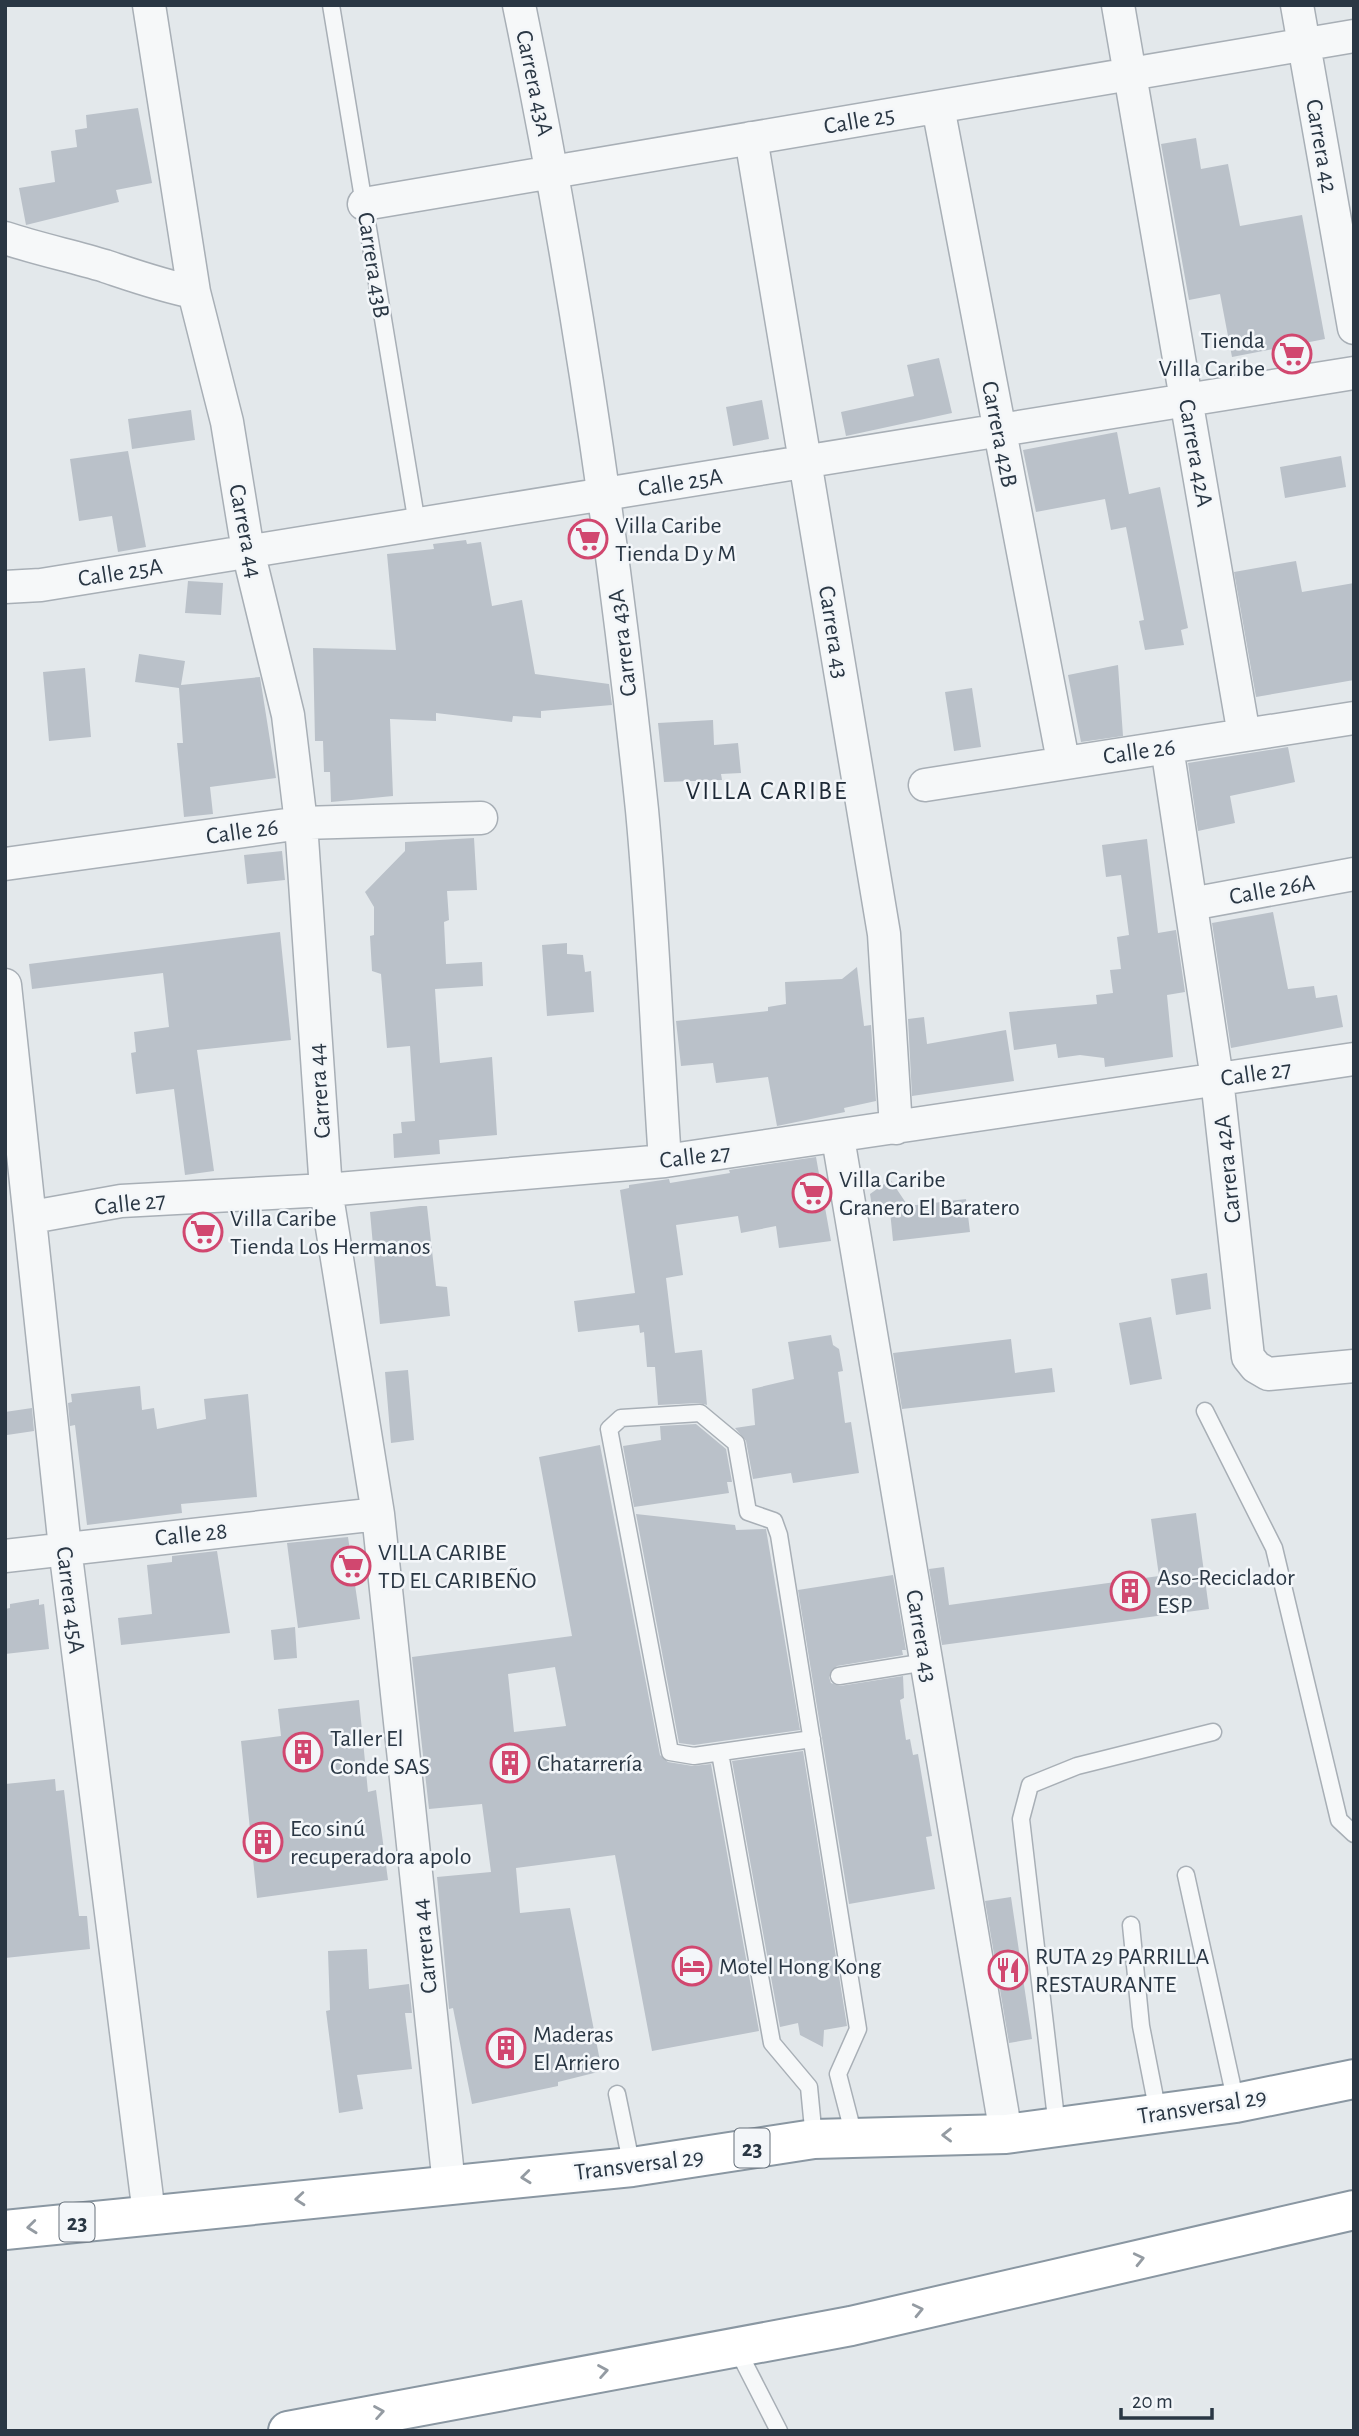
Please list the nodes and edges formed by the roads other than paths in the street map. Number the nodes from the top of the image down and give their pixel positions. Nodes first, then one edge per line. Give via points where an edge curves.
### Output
1 (149, 5) edge
2 (331, 5) edge
3 (519, 5) edge
4 (1118, 5) edge
5 (1297, 5) edge
6 (1354, 36) edge
7 (1304, 45) junction
8 (1130, 74) junction
9 (938, 107) junction
10 (751, 138) junction
11 (553, 172) junction
12 (364, 204) junction
13 (5, 237) edge
14 (194, 292) junction
15 (1354, 328) edge
16 (1354, 373) edge
17 (1187, 400) junction
18 (999, 430) junction
19 (805, 461) junction
20 (605, 494) junction
21 (417, 524) junction
22 (248, 551) junction
23 (5, 587) edge
24 (1354, 718) edge
25 (1244, 735) junction
26 (1167, 747) junction
27 (1063, 761) junction
28 (925, 785) dead end
29 (481, 818) dead end
30 (301, 823) junction
31 (5, 863) edge
32 (1354, 874) edge
33 (1191, 904) junction
34 (5, 985) edge
35 (1354, 1059) edge
36 (1217, 1079) junction
37 (896, 1128) junction
38 (838, 1138) junction
39 (665, 1161) junction
40 (326, 1190) junction
41 (32, 1217) junction
42 (1354, 1366) edge
43 (1205, 1411) dead end
44 (378, 1514) junction
45 (65, 1548) junction
46 (5, 1556) edge
47 (926, 1662) junction
48 (839, 1676) dead end
49 (1213, 1732) dead end
50 (812, 1739) junction
51 (720, 1753) junction
52 (1354, 1834) edge
53 (1186, 1875) dead end
54 (1131, 1925) dead end
55 (1354, 2079) edge
56 (617, 2094) dead end
57 (1236, 2103) junction
58 (1158, 2113) junction
59 (1057, 2127) junction
60 (1006, 2134) junction
61 (854, 2136) junction
62 (814, 2139) junction
63 (632, 2167) junction
64 (449, 2185) junction
65 (1354, 2210) edge
66 (149, 2214) junction
67 (5, 2230) edge
68 (736, 2347) junction
69 (288, 2431) edge
70 (779, 2431) edge

1 - 14 street, Carrera 44
2 - 12 lane, Carrera 43B
3 - 11 street, Carrera 43A
4 - 8 street, Carrera 42A
5 - 7 street, Carrera 42
6 - 7 street, Calle 25
7 - 8 street, Calle 25
7 - 15 street, Carrera 42
8 - 9 street, Calle 25
8 - 17 street, Carrera 42A
9 - 10 street, Calle 25
9 - 18 street, Carrera 42B
10 - 11 street, Calle 25
10 - 19 street, Carrera 43
11 - 12 street, Calle 25
11 - 20 street, Carrera 43A
12 - 21 lane, Carrera 43B
13 - 14 street via 153,284
14 - 22 street, Carrera 44 via 227,422
16 - 17 street, Calle 25A
17 - 18 street, Calle 25A
17 - 25 street, Carrera 42A
18 - 19 street, Calle 25A
18 - 27 street, Carrera 42B
19 - 20 street, Calle 25A
19 - 37 street, Carrera 43 via 884,934
20 - 21 street, Calle 25A
20 - 39 street, Carrera 43A via 642,813
21 - 22 street, Calle 25A
22 - 23 street, Calle 25A
22 - 30 street, Carrera 44 via 288,715
24 - 25 street, Calle 26
25 - 26 street, Calle 26
26 - 27 street, Calle 26
26 - 33 street, Carrera 42A
27 - 28 street, Calle 26
29 - 30 street, Calle 26
30 - 31 street, Calle 26
30 - 40 street, Carrera 44
32 - 33 street, Calle 26A
33 - 36 street, Carrera 42A
34 - 41 street, Carrera 45A
35 - 36 street, Calle 27
36 - 37 street, Calle 27
36 - 42 street, Carrera 42A via 1248,1357 1268,1374
37 - 38 street, Calle 27
38 - 39 street, Calle 27
38 - 47 street, Carrera 43
39 - 40 street, Calle 27
40 - 41 street, Calle 27 via 121,1201
40 - 44 street, Carrera 44
41 - 45 street, Carrera 45A
43 - 52 lane via 1274,1548 1339,1820
44 - 45 street, Calle 28
44 - 64 street, Carrera 44
45 - 46 street, Calle 28
45 - 66 street, Carrera 45A
47 - 48 lane
47 - 60 street, Carrera 43
49 - 59 lane via 1076,1766 1030,1785 1021,1819
50 - 51 lane
50 - 51 lane via 779,1535 774,1521 748,1512 736,1443 700,1413 621,1418 609,1429 670,1752 694,1756
50 - 61 lane via 858,2029 838,2074
51 - 62 lane via 772,2043 809,2087
53 - 57 lane
54 - 58 lane via 1141,2026
55 - 57 highway, Transversal 29 / 23
56 - 63 lane
57 - 58 highway, Transversal 29 / 23
58 - 59 highway, Transversal 29 / 23
59 - 60 highway, Transversal 29 / 23
60 -> 61 highway, Transversal 29 / 23
61 - 62 highway, Transversal 29 / 23
62 - 63 highway, Transversal 29 / 23
63 -> 64 highway, Transversal 29 / 23
64 -> 66 highway, Transversal 29 / 23
68 -> 65 highway via 865,2323
66 -> 67 highway, Transversal 29 / 23
69 -> 68 highway
68 - 70 lane

